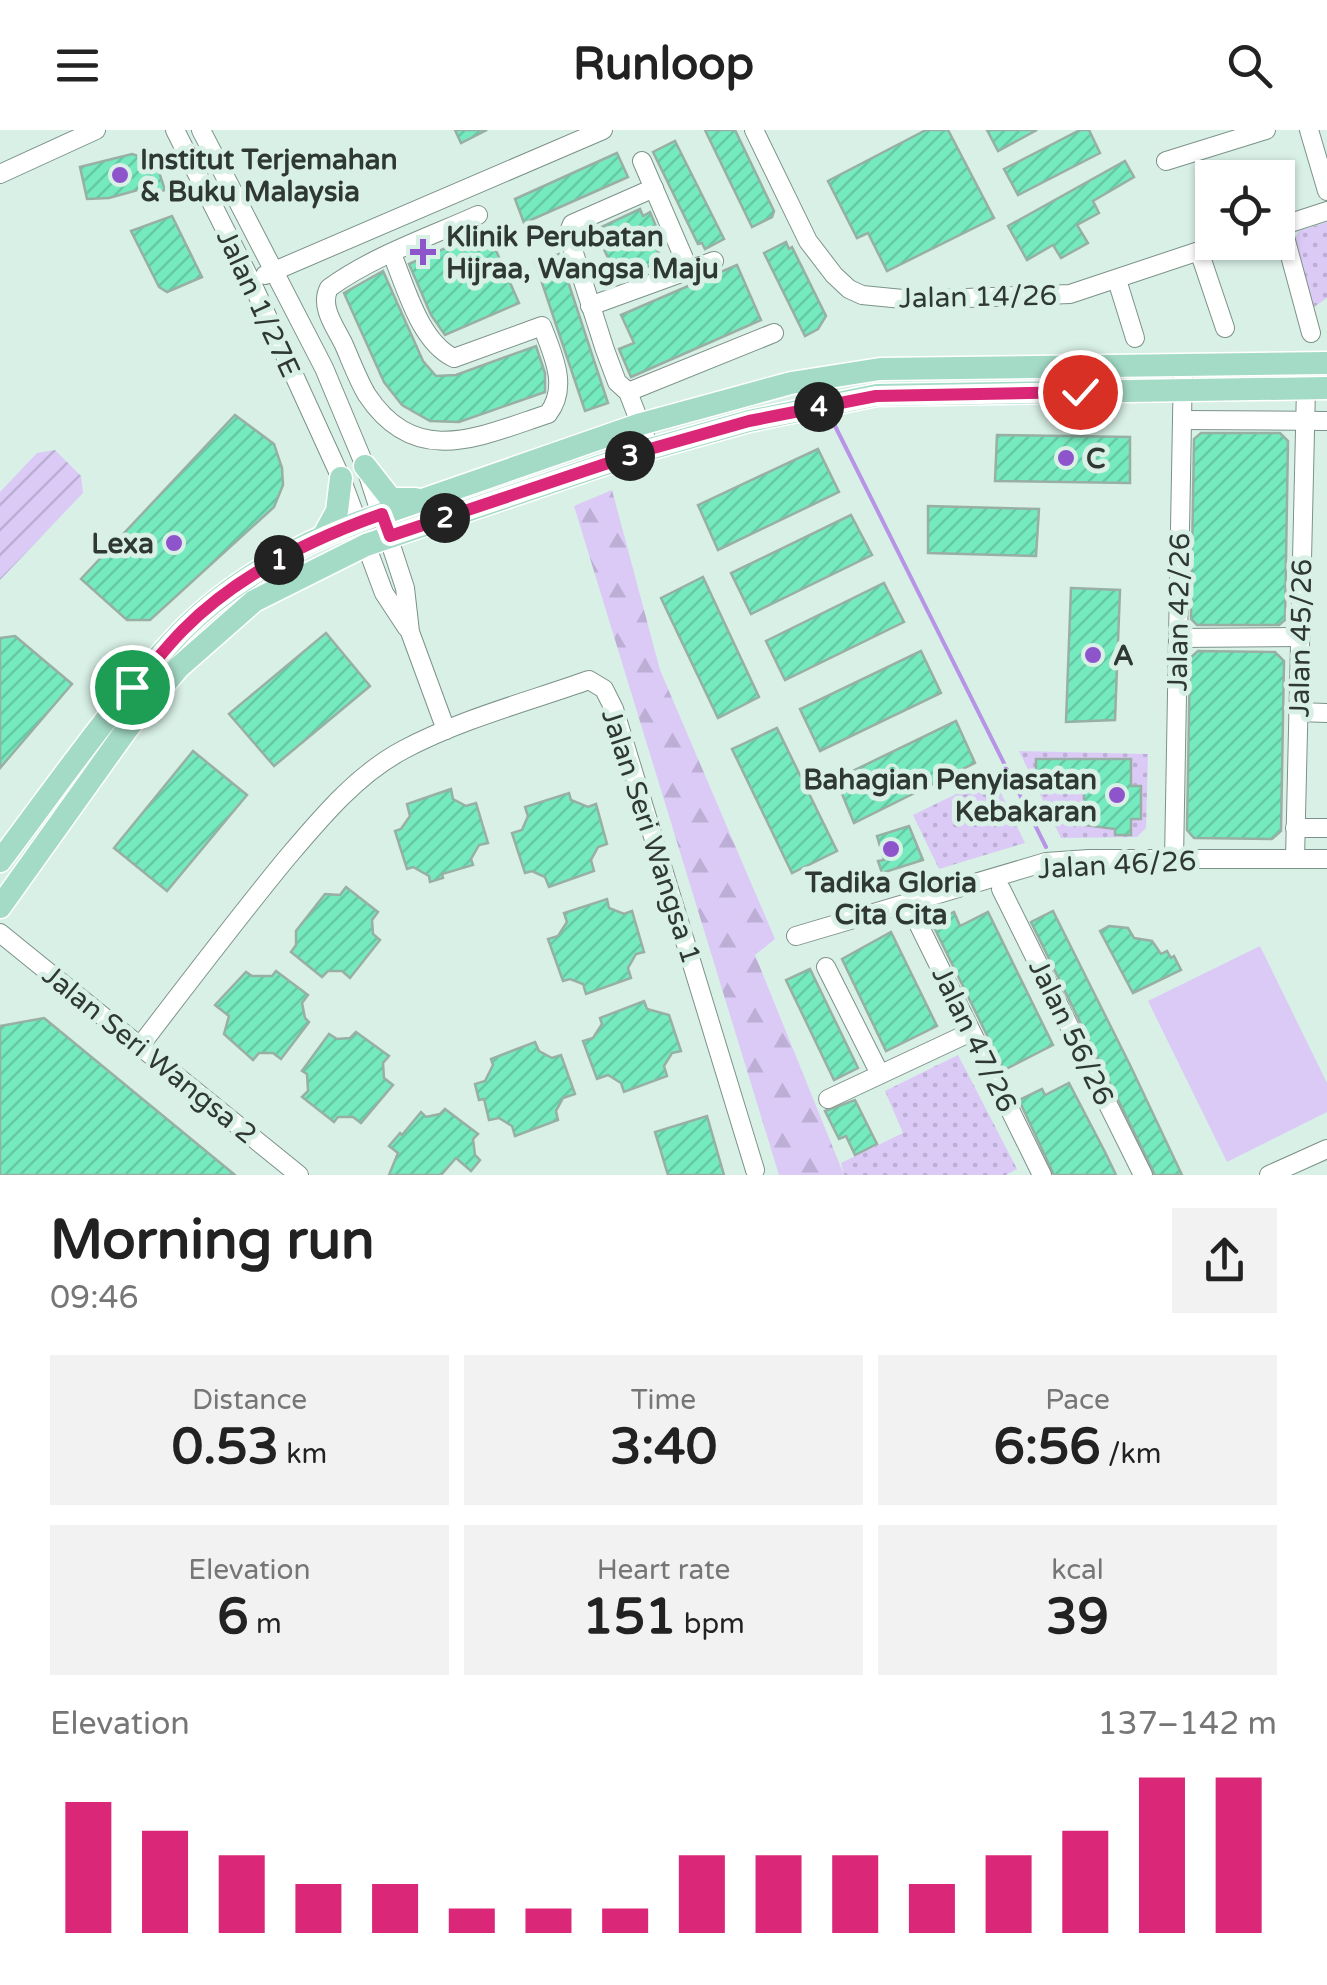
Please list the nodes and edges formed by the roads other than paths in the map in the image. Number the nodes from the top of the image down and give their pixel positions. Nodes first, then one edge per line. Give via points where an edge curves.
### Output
1 (96, 130) edge
2 (175, 130) edge
3 (202, 130) edge
4 (604, 130) edge
5 (754, 130) edge
6 (1266, 130) edge
7 (1308, 130) edge
8 (1166, 160) dead end
9 (642, 161) dead end
10 (0, 174) edge
11 (654, 188) junction
12 (1327, 191) edge
13 (1327, 211) edge
14 (478, 215) dead end
15 (1295, 221) edge
16 (1195, 252) edge
17 (392, 254) junction
18 (1202, 260) edge
19 (1290, 260) edge
20 (714, 262) dead end
21 (690, 270) junction
22 (273, 272) junction
23 (1117, 280) junction
24 (251, 282) junction
25 (590, 306) junction
26 (1226, 328) dead end
27 (1311, 332) dead end
28 (774, 333) dead end
29 (1136, 338) dead end
30 (350, 358) junction
31 (1327, 363) edge
32 (1183, 365) junction
33 (324, 368) junction
34 (1316, 388) edge
35 (1182, 390) junction
36 (628, 392) junction
37 (1182, 420) junction
38 (1305, 421) junction
39 (1327, 421) edge
40 (641, 424) junction
41 (650, 449) junction
42 (365, 466) junction
43 (341, 478) junction
44 (428, 498) junction
45 (382, 514) junction
46 (358, 522) junction
47 (324, 535) junction
48 (390, 536) junction
49 (366, 546) junction
50 (410, 632) junction
51 (1300, 637) junction
52 (1178, 638) junction
53 (1298, 712) junction
54 (1327, 713) edge
55 (446, 730) junction
56 (1295, 828) junction
57 (1327, 828) edge
58 (1174, 859) junction
59 (1295, 859) junction
60 (1327, 859) edge
61 (0, 861) edge
62 (1001, 889) dead end
63 (908, 903) junction
64 (0, 907) edge
65 (0, 932) edge
66 (796, 936) dead end
67 (826, 967) dead end
68 (972, 1032) junction
69 (140, 1046) junction
70 (880, 1074) junction
71 (828, 1099) dead end
72 (1327, 1149) edge
73 (755, 1170) dead end
74 (300, 1175) edge
75 (1042, 1175) edge
76 (1143, 1175) edge
77 (1270, 1175) edge

1 - 10 street
2 - 24 street, Jalan 1/27E
3 - 22 street, Jalan 1/27E
4 - 22 street
5 - 23 street, Jalan 14/26 via 808,241 834,275 862,295 913,300 1070,294
6 - 8 street
7 - 12 street
9 - 11 street
11 - 21 street
11 - 25 street via 572,224 568,234
13 - 15 street
14 - 17 street
16 - 23 street, Jalan 14/26
17 - 30 street via 343,278 326,295
17 - 30 street via 440,352 454,358 542,326 559,379 557,402 548,414 458,442 412,437 366,394
18 - 26 street
19 - 27 street
20 - 21 street
21 - 25 street
22 - 24 street
22 - 33 street, Jalan 1/27E
23 - 29 street
24 - 43 street, Jalan 1/27E
25 - 36 street via 617,382
28 - 36 street
30 - 33 street
31 - 32 main road
32 - 35 street, Jalan 42/26
32 - 40 main road via 880,369 790,383
33 - 42 street, Jalan 1/27E
34 - 35 main road
34 - 38 street, Jalan 45/26
35 - 37 street, Jalan 42/26
35 - 41 main road via 876,396
36 - 40 street
37 - 38 street
37 - 52 street, Jalan 42/26
38 - 39 street
38 - 51 street, Jalan 45/26
40 - 41 street
40 - 44 main road
41 - 48 main road
42 - 44 main road via 390,499
42 - 45 street, Jalan 1/27E
43 - 46 street, Jalan 1/27E
43 - 47 main road via 337,511
44 - 45 main road
45 - 46 main road
45 - 48 street, Jalan 1/27E
46 - 47 main road
46 - 49 street, Jalan 1/27E
47 - 61 main road via 243,583 184,630 132,687
48 - 49 main road
48 - 50 street, Jalan 1/27E
49 - 50 street, Jalan 1/27E via 384,593
49 - 64 main road via 254,601 179,667
50 - 55 street
51 - 52 street
51 - 53 street, Jalan 45/26
52 - 58 street, Jalan 42/26
53 - 54 street
53 - 56 street, Jalan 45/26
55 - 69 street, Jalan Seri Wangsa 1 via 400,751 324,814
55 - 73 street, Jalan Seri Wangsa 1 via 589,680 604,689
56 - 57 street
56 - 59 street, Jalan 45/26
58 - 59 street, Jalan 46/26
58 - 63 street, Jalan 46/26 via 1046,862
59 - 60 street, Jalan 46/26
62 - 76 street, Jalan 56/26
63 - 66 street, Jalan 46/26
63 - 68 street, Jalan 47/26
65 - 69 street, Jalan Seri Wangsa 2
67 - 70 street
68 - 70 street
68 - 75 street, Jalan 47/26
69 - 74 street, Jalan Seri Wangsa 2
70 - 71 street
72 - 77 street

